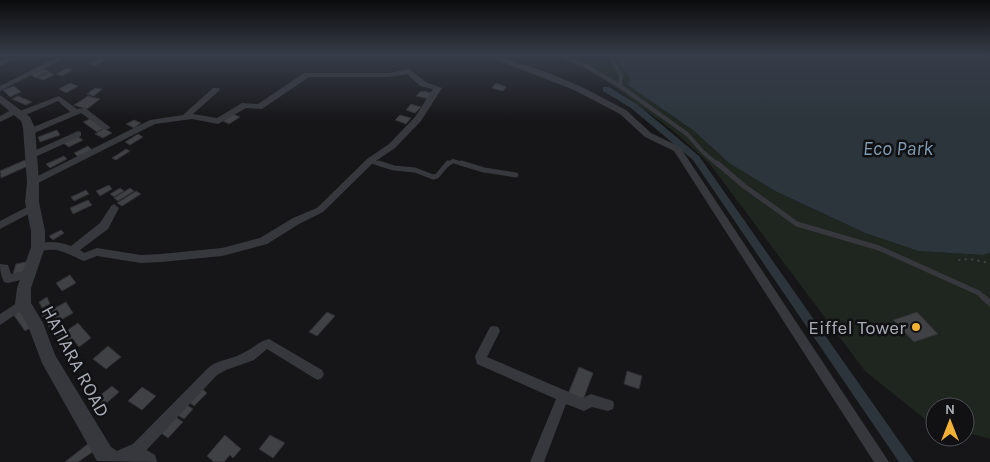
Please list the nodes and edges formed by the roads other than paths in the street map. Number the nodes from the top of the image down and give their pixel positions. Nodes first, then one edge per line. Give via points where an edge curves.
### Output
1 (23, 78) edge
2 (302, 78) edge
3 (416, 78) edge
4 (552, 78) edge
5 (606, 78) edge
6 (621, 78) edge
7 (620, 86) junction
8 (0, 89) edge
9 (216, 90) dead end
10 (0, 98) edge
11 (75, 112) junction
12 (18, 113) junction
13 (186, 116) junction
14 (0, 119) edge
15 (106, 127) dead end
16 (29, 132) junction
17 (78, 134) dead end
18 (30, 156) junction
19 (370, 160) junction
20 (516, 175) dead end
21 (34, 182) junction
22 (33, 208) junction
23 (114, 208) dead end
24 (0, 225) edge
25 (38, 247) junction
26 (73, 250) junction
27 (0, 268) edge
28 (29, 274) junction
29 (990, 303) edge
30 (23, 304) junction
31 (0, 320) edge
32 (494, 331) dead end
33 (318, 374) dead end
34 (563, 396) junction
35 (608, 405) dead end
36 (135, 452) junction
37 (148, 462) edge
38 (537, 462) edge
39 (882, 462) edge

1 - 8 street
2 - 13 street via 260,107 244,105 221,121
3 - 19 street via 423,84 438,88 418,120 392,146
4 - 39 street via 623,112 648,135 677,149
5 - 7 lane
6 - 7 lane
7 - 29 lane via 687,134 744,186 797,224 879,248 979,293
9 - 13 street
10 - 12 street, HATIARA ROAD
11 - 12 street via 59,98
11 - 15 street via 83,110
11 - 16 street
12 - 14 street
12 - 16 street, HATIARA ROAD via 28,121
13 - 21 street via 144,125
16 - 18 street, HATIARA ROAD
17 - 18 street
18 - 21 street, HATIARA ROAD
19 - 20 lane via 433,177 453,161
19 - 26 street via 320,210 296,220 263,241 240,248 141,259 97,252 84,258
21 - 22 street, HATIARA ROAD
22 - 24 street
22 - 25 street, HATIARA ROAD
23 - 26 street via 104,226
25 - 26 street via 55,244
25 - 28 street, HATIARA ROAD
27 - 28 street via 4,268 8,279
28 - 30 street, HATIARA ROAD
30 - 31 street
30 - 36 street, HATIARA ROAD via 35,323 48,358 104,454 116,461
32 - 34 street via 481,360
33 - 36 street via 270,344 263,344 250,356 212,371
34 - 35 street via 584,405 591,400
34 - 38 street
36 - 37 street

